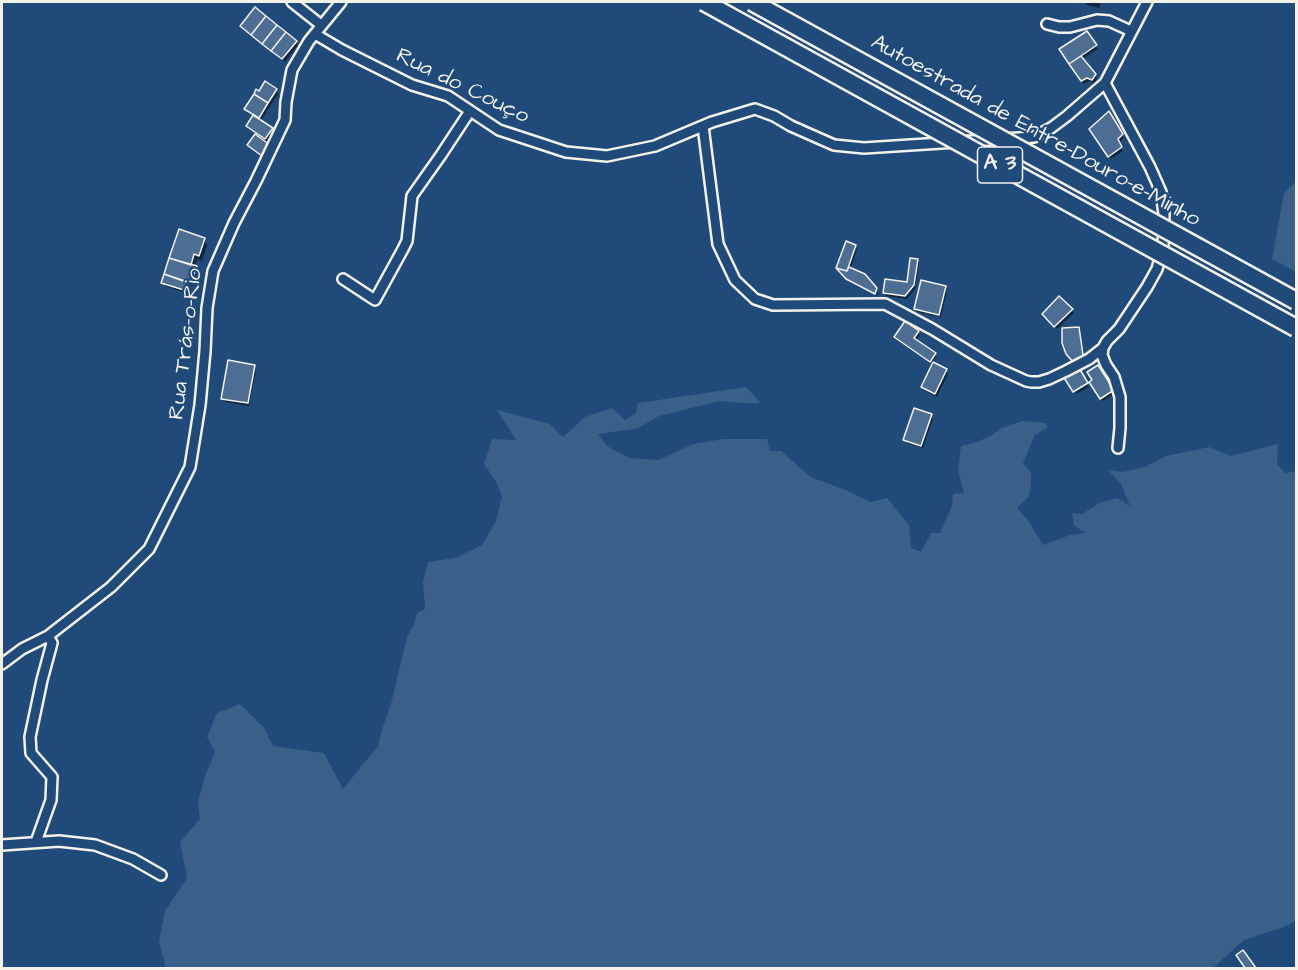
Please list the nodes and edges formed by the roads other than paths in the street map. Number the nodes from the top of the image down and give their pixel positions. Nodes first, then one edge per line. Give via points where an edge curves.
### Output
1 (292, 2) edge
2 (341, 2) edge
3 (704, 2) edge
4 (752, 2) edge
5 (1147, 2) edge
6 (1047, 24) dead end
7 (321, 25) junction
8 (1131, 31) junction
9 (315, 34) junction
10 (1105, 83) junction
11 (470, 111) junction
12 (703, 126) junction
13 (343, 279) dead end
14 (1296, 301) edge
15 (1296, 328) edge
16 (1103, 348) junction
17 (1118, 448) dead end
18 (48, 636) junction
19 (2, 664) edge
20 (36, 842) junction
21 (2, 845) edge
22 (161, 875) dead end

1 - 7 street
2 - 7 street, Rua Trás-o-Rio
3 - 15 highway, Autoestrada de Entre-Douro-e-Minho / A 3, bridge
4 - 14 highway, Autoestrada de Entre-Douro-e-Minho / A 3, bridge
5 - 8 street
6 - 8 street via 1070,27 1097,20
7 - 9 street, Rua Trás-o-Rio
8 - 10 street
9 - 11 street, Rua do Couço via 412,85 448,96
9 - 18 street, Rua Trás-o-Rio via 292,70 285,120 213,272 190,467 149,549 111,587
10 - 12 street, Rua do Couço via 1051,128 1034,136 844,147 755,109
10 - 16 street via 1161,192 1164,236 1157,269
11 - 12 street, Rua do Couço via 499,130 566,152 607,156 655,146
11 - 13 street via 412,196 407,241 375,300
12 - 16 street via 718,244 735,280 755,299 773,306 885,304 991,365 1031,382 1066,371
16 - 17 street via 1102,355 1120,397
18 - 19 street, Rua Trás-o-Rio
18 - 20 street via 52,643 30,737 31,753 52,777 51,800
20 - 21 street
20 - 22 street via 95,845

